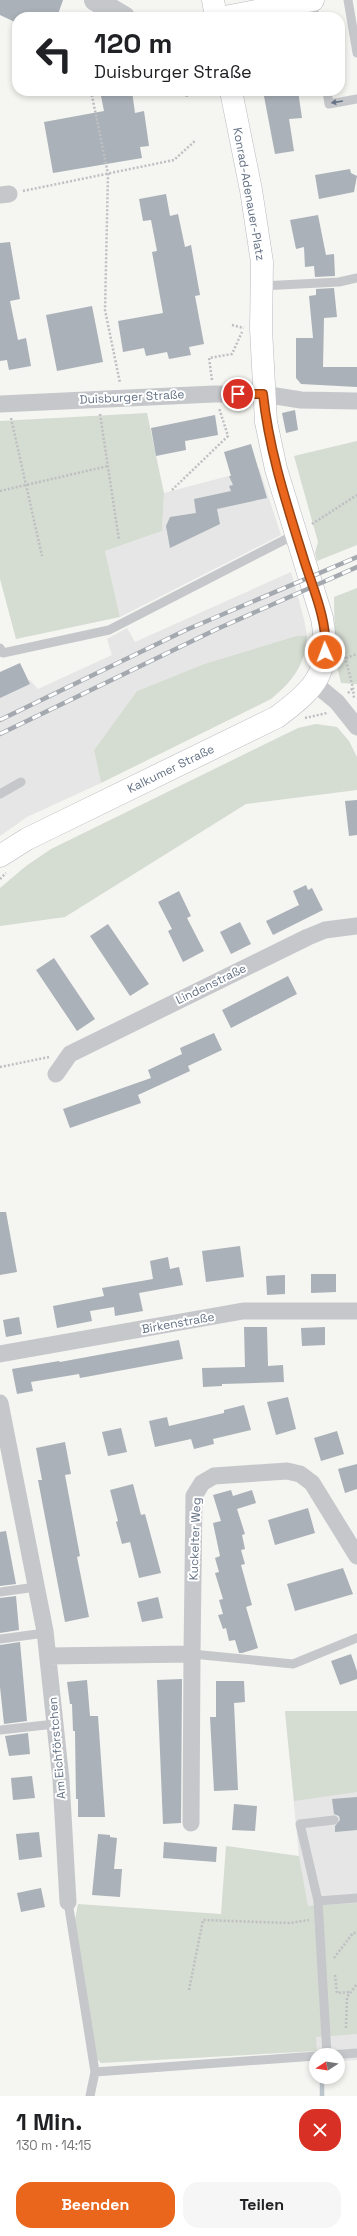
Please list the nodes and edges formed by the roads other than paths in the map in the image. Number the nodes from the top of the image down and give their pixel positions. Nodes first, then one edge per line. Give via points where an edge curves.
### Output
1 (95, 0) edge
2 (213, 0) edge
3 (313, 0) edge
4 (348, 0) edge
5 (115, 12) edge
6 (215, 12) edge
7 (251, 12) edge
8 (314, 12) edge
9 (357, 53) edge
10 (232, 96) edge
11 (328, 96) edge
12 (357, 99) edge
13 (357, 278) edge
14 (261, 286) junction
15 (263, 394) junction
16 (357, 400) edge
17 (4, 404) edge
18 (296, 534) junction
19 (1, 652) edge
20 (314, 683) junction
21 (357, 727) edge
22 (21, 782) dead end
23 (0, 794) edge
24 (0, 856) edge
25 (357, 926) edge
26 (56, 1074) dead end
27 (357, 1311) edge
28 (0, 1354) edge
29 (0, 1403) edge
30 (357, 1556) edge
31 (36, 1587) junction
32 (0, 1592) edge
33 (45, 1633) junction
34 (357, 1638) edge
35 (0, 1639) edge
36 (192, 1654) junction
37 (48, 1656) junction
38 (55, 1724) junction
39 (0, 1730) edge
40 (334, 1820) dead end
41 (191, 1823) dead end
42 (357, 1898) edge
43 (318, 1901) junction
44 (68, 1902) joint
45 (328, 2048) edge
46 (357, 2053) edge
47 (345, 2054) edge
48 (309, 2057) edge
49 (95, 2072) junction
50 (90, 2096) edge

1 - 5 street
2 - 6 main road
3 - 7 main road
3 - 8 lane
4 - 9 lane
10 - 14 main road, Konrad-Adenauer-Platz via 262,262
12 -> 11 lane via 330,104
13 - 14 lane via 339,282
14 - 15 main road, Konrad-Adenauer-Platz
15 - 16 street, Duisburger Straße via 301,400
15 - 17 street, Duisburger Straße via 123,397
15 - 18 main road, Konrad-Adenauer-Platz via 276,469
18 - 19 lane via 109,630
18 - 20 main road, Kalkumer Straße via 322,618 326,642 324,662
20 - 21 street via 337,702
20 - 24 main road, Kalkumer Straße via 301,699 276,717 27,839
22 - 23 lane
25 - 26 street, Lindenstraße via 325,930 308,936 70,1054
27 - 28 street, Birkenstraße via 243,1311
29 - 31 street, Am Eichförstchen
30 - 36 street, Kuckelter Weg via 312,1483 300,1474 279,1471 221,1475 208,1479 197,1489 194,1504
31 - 32 lane
31 - 33 street, Am Eichförstchen
33 - 35 lane
33 - 37 street, Am Eichförstchen
34 - 36 lane via 293,1664
36 - 37 street
36 - 41 street, Kuckelter Weg
37 - 38 street, Am Eichförstchen
38 - 39 lane
38 - 44 street, Am Eichförstchen
40 - 43 lane via 300,1824
42 - 43 lane
43 - 45 lane
44 - 49 lane, Am Eichförstchen
46 - 47 lane
48 - 49 lane
49 - 50 lane, Am Eichförstchen

